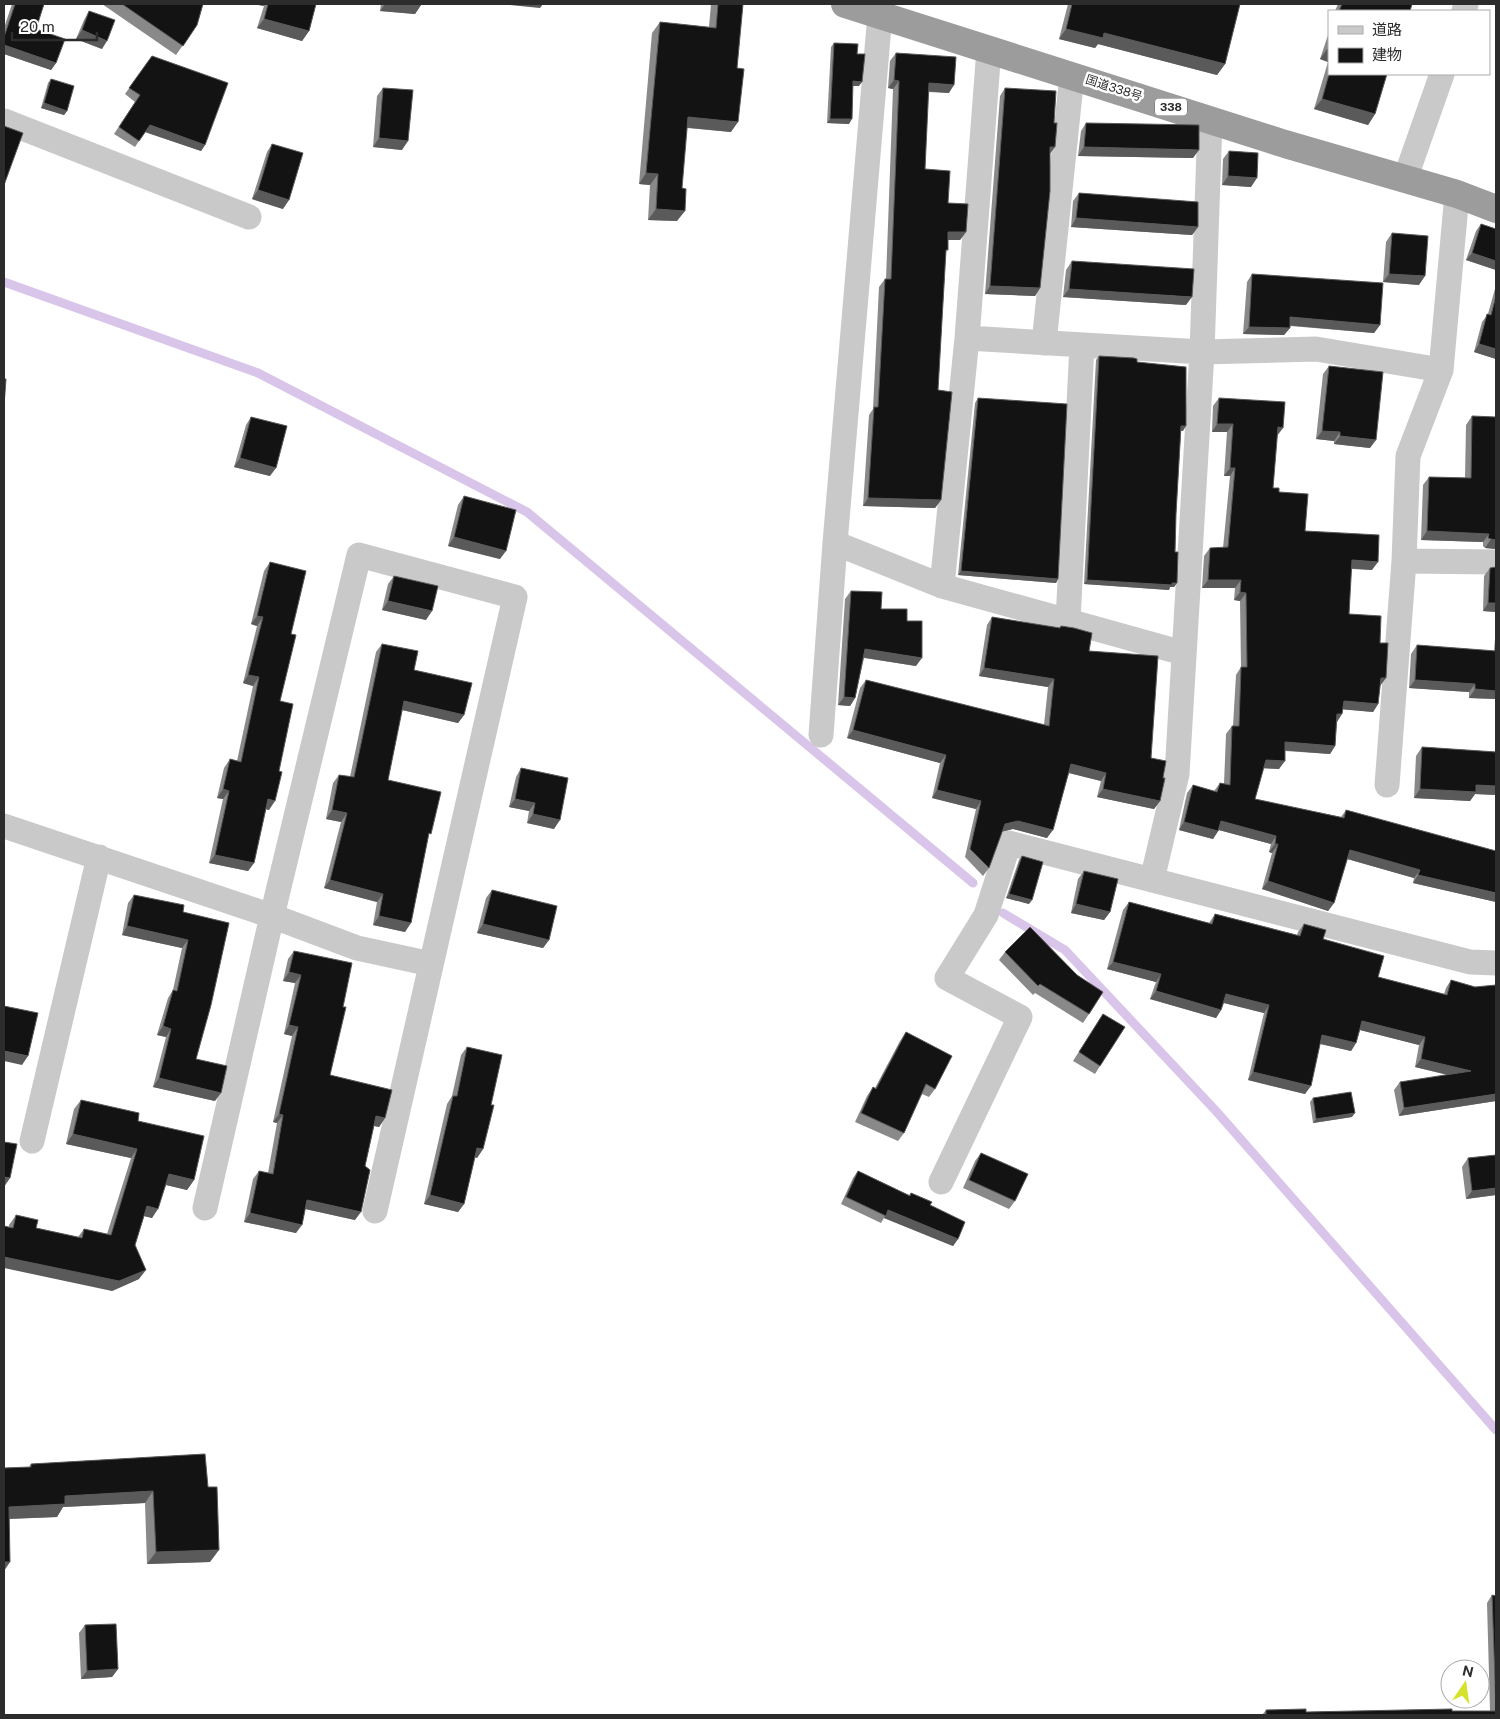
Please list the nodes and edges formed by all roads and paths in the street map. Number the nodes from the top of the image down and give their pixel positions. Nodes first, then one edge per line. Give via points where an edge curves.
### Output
1 (845, 4) edge
2 (880, 14) junction
3 (989, 49) junction
4 (1072, 75) junction
5 (1442, 75) edge
6 (1210, 120) junction
7 (4, 121) edge
8 (1405, 179) junction
9 (1457, 194) junction
10 (1496, 209) edge
11 (249, 217) dead end
12 (966, 338) junction
13 (1044, 343) junction
14 (1082, 345) junction
15 (1202, 352) junction
16 (1440, 370) junction
17 (835, 543) junction
18 (1404, 561) junction
19 (1496, 562) edge
20 (942, 586) junction
21 (1068, 621) junction
22 (1183, 653) junction
23 (821, 735) dead end
24 (1387, 785) dead end
25 (4, 826) edge
26 (100, 857) junction
27 (1152, 880) junction
28 (272, 916) junction
29 (1496, 963) edge
30 (431, 964) junction
31 (32, 1141) dead end
32 (941, 1182) dead end
33 (205, 1208) dead end
34 (375, 1210) dead end

1 - 2 highway, 国道338号 / 338
2 - 3 highway, 国道338号 / 338
2 - 17 street
3 - 4 highway, 国道338号 / 338
3 - 12 street
4 - 6 highway, 国道338号 / 338
4 - 13 street
5 - 8 street
6 - 8 highway, 国道338号 / 338
6 - 15 street
7 - 11 street
8 - 9 highway, 国道338号 / 338
9 - 10 highway, 国道338号 / 338
9 - 16 street
12 - 13 street
12 - 20 street
13 - 14 street
14 - 15 street
14 - 21 street
15 - 16 street via 1316,349
15 - 22 street
16 - 18 street via 1408,456
17 - 20 street
17 - 23 street
18 - 19 street
18 - 24 street
20 - 21 street
21 - 22 street
22 - 27 street via 1176,774
25 - 26 street
26 - 28 street
26 - 31 street
27 - 29 street via 1470,962
27 - 32 street via 1009,842 986,915 947,978 1020,1017
28 - 30 street via 357,948
28 - 30 street via 359,555 515,597
28 - 33 street
30 - 34 street

